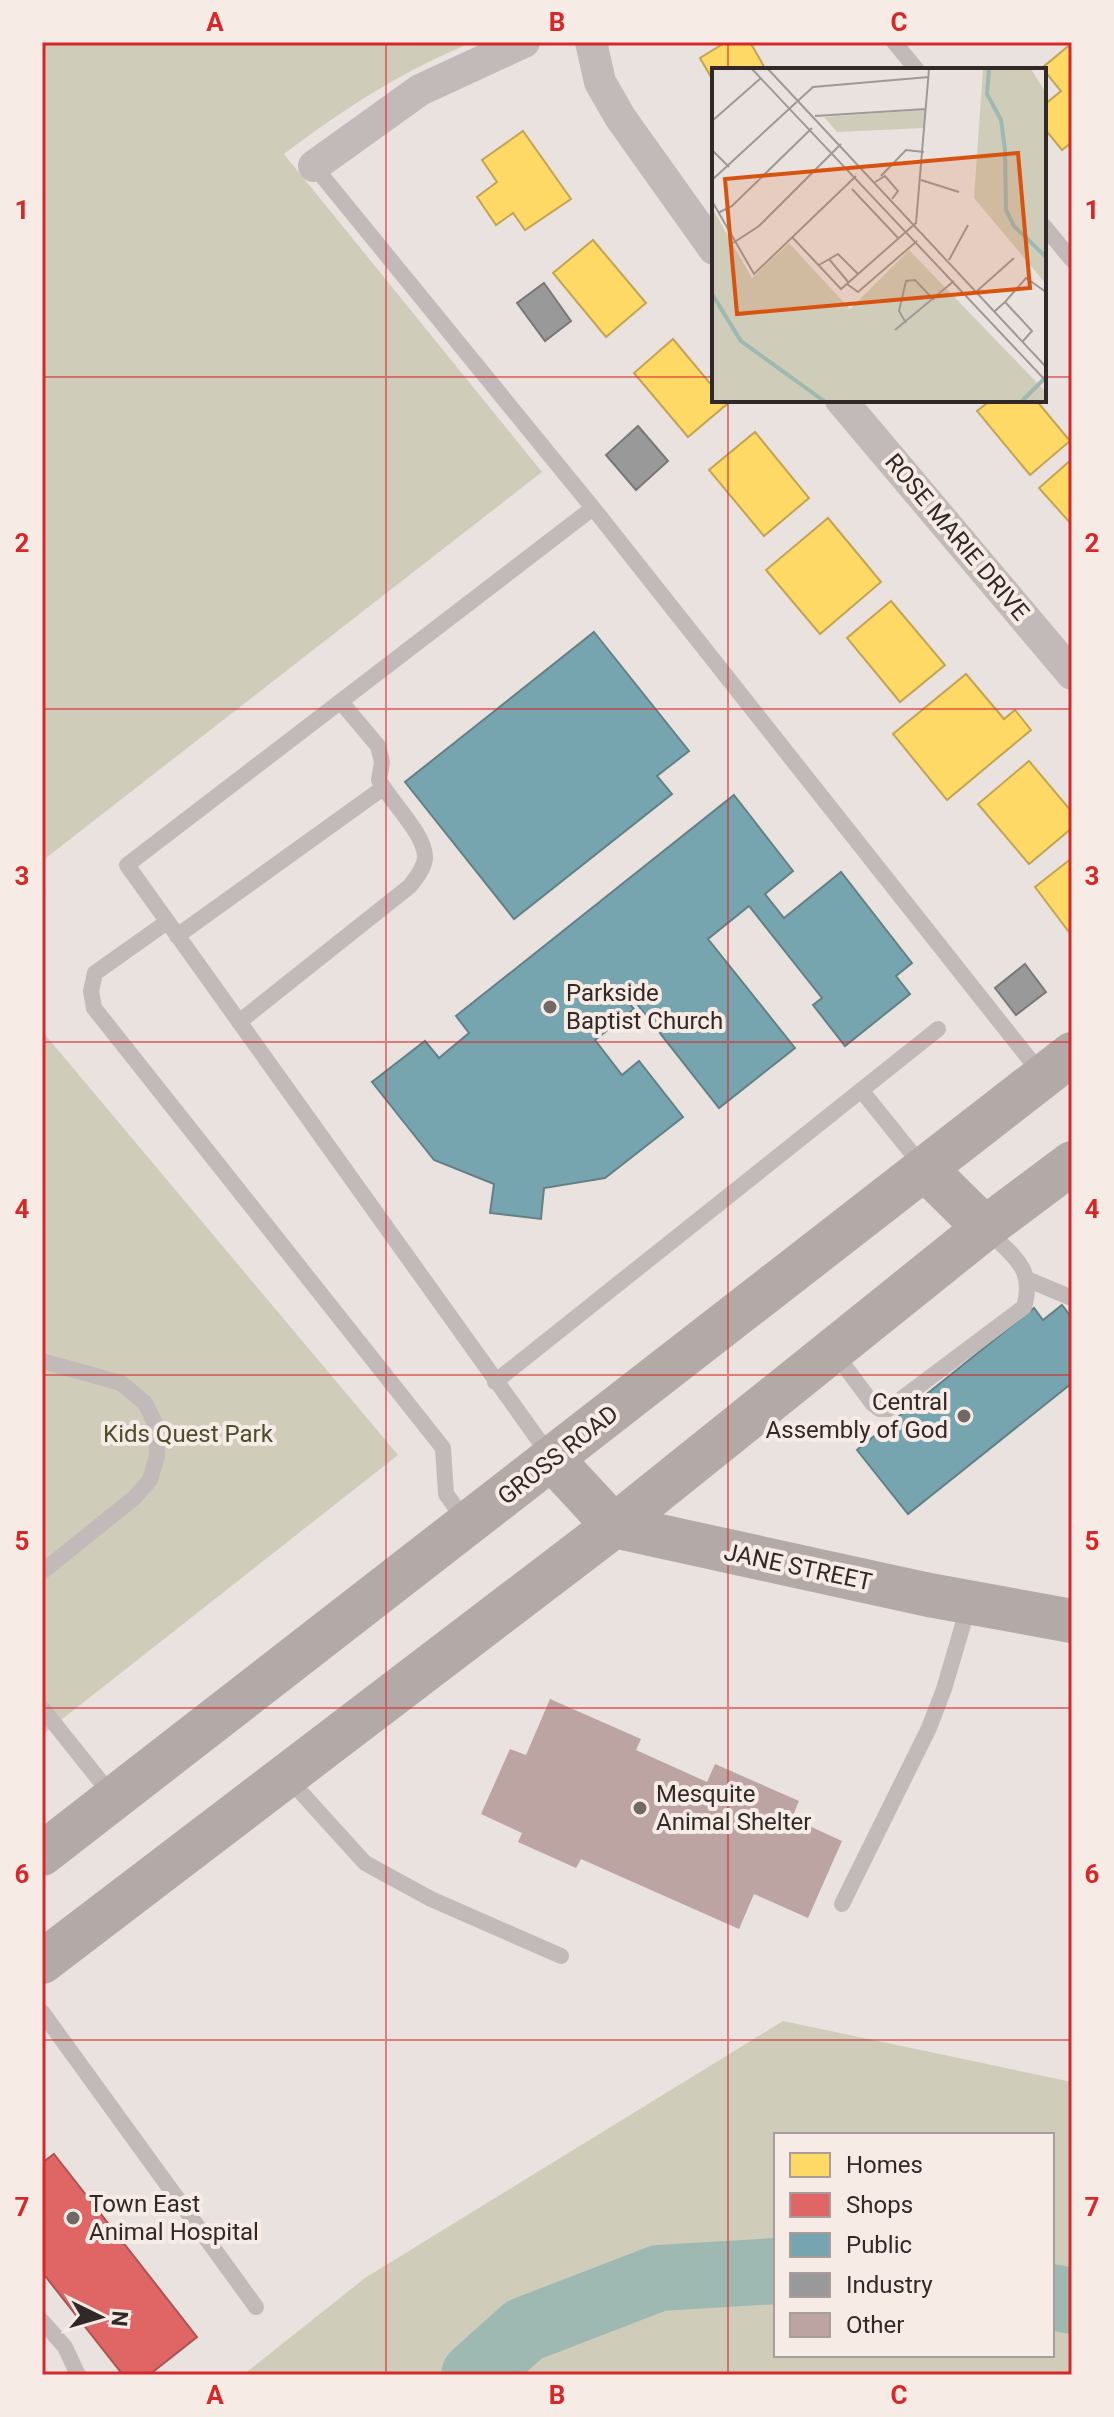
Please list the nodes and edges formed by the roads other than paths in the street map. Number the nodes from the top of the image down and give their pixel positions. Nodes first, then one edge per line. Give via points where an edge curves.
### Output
1 (524, 42) edge
2 (591, 42) edge
3 (894, 42) edge
4 (915, 68) edge
5 (314, 166) joint
6 (1046, 228) edge
7 (712, 246) edge
8 (1072, 260) edge
9 (843, 402) edge
10 (593, 508) junction
11 (1072, 674) edge
12 (341, 702) junction
13 (383, 788) junction
14 (172, 929) junction
15 (239, 1022) junction
16 (938, 1029) dead end
17 (1058, 1065) edge
18 (861, 1090) junction
19 (1072, 1163) edge
20 (925, 1169) junction
21 (985, 1228) junction
22 (1029, 1280) junction
23 (1072, 1298) edge
24 (832, 1350) junction
25 (42, 1361) edge
26 (495, 1382) junction
27 (552, 1459) junction
28 (467, 1525) junction
29 (614, 1526) junction
30 (42, 1572) edge
31 (969, 1603) junction
32 (1072, 1621) edge
33 (42, 1708) edge
34 (286, 1776) junction
35 (114, 1798) junction
36 (42, 1854) edge
37 (842, 1904) dead end
38 (561, 1956) dead end
39 (42, 1962) edge
40 (42, 2012) edge
41 (256, 2307) dead end
42 (42, 2321) edge
43 (78, 2375) edge

1 - 5 street via 420,90
2 - 7 street via 600,82 620,117
3 - 4 lane
5 - 10 lane
6 - 8 lane
9 - 11 street, ROSE MARIE DRIVE
10 - 12 lane
10 - 17 lane
12 - 13 lane via 381,754
12 - 14 lane via 127,865
13 - 14 lane
13 - 15 lane via 421,842 423,868 399,896
14 - 15 lane
14 - 28 lane via 95,973 94,1008 443,1448 446,1494
15 - 26 lane
16 - 18 lane
17 - 20 main road, GROSS ROAD
18 - 20 lane
18 - 26 lane
19 - 21 main road
20 - 21 main road
20 - 27 main road, GROSS ROAD
21 - 22 lane
21 - 24 main road
22 - 23 lane
22 - 24 lane via 1024,1307 888,1409 872,1403
24 - 29 main road
25 - 30 lane via 121,1383 145,1403 157,1427 150,1480
26 - 27 lane
27 - 28 main road, GROSS ROAD
27 - 29 main road
28 - 35 main road, GROSS ROAD
29 - 31 main road, JANE STREET
29 - 34 main road
31 - 32 main road, JANE STREET
31 - 37 lane via 929,1728
33 - 35 lane
34 - 38 lane via 365,1863 431,1899
34 - 39 main road
35 - 36 main road, GROSS ROAD
40 - 41 lane
42 - 43 lane via 65,2347

